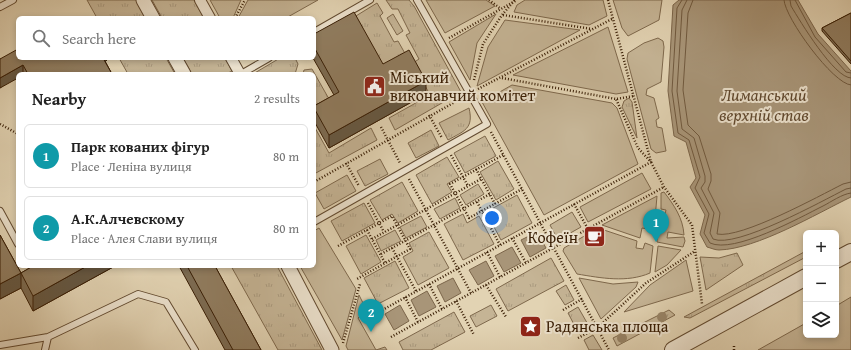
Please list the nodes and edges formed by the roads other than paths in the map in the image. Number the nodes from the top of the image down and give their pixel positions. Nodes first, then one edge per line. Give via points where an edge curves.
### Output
1 (13, 0) edge
2 (143, 0) edge
3 (200, 0) edge
4 (370, 0) edge
5 (417, 0) edge
6 (0, 7) edge
7 (152, 16) edge
8 (209, 16) edge
9 (316, 31) edge
10 (176, 60) edge
11 (232, 60) edge
12 (265, 60) edge
13 (183, 72) edge
14 (239, 72) edge
15 (244, 72) edge
16 (0, 211) edge
17 (316, 221) edge
18 (16, 240) edge
19 (851, 252) edge
20 (839, 258) edge
21 (289, 268) edge
22 (803, 279) edge
23 (48, 337) junction
24 (0, 344) edge
25 (338, 348) edge
26 (45, 350) edge
27 (195, 350) edge
28 (672, 350) edge

1 - 6 lane
2 - 7 street
3 - 8 street
4 - 9 lane
5 - 17 lane via 487,124
10 - 13 street
11 - 14 street
12 - 15 lane
16 - 18 lane
19 - 20 street
21 - 25 street
22 - 28 street
23 - 24 lane
23 - 26 lane
23 - 27 lane via 138,294 166,302

